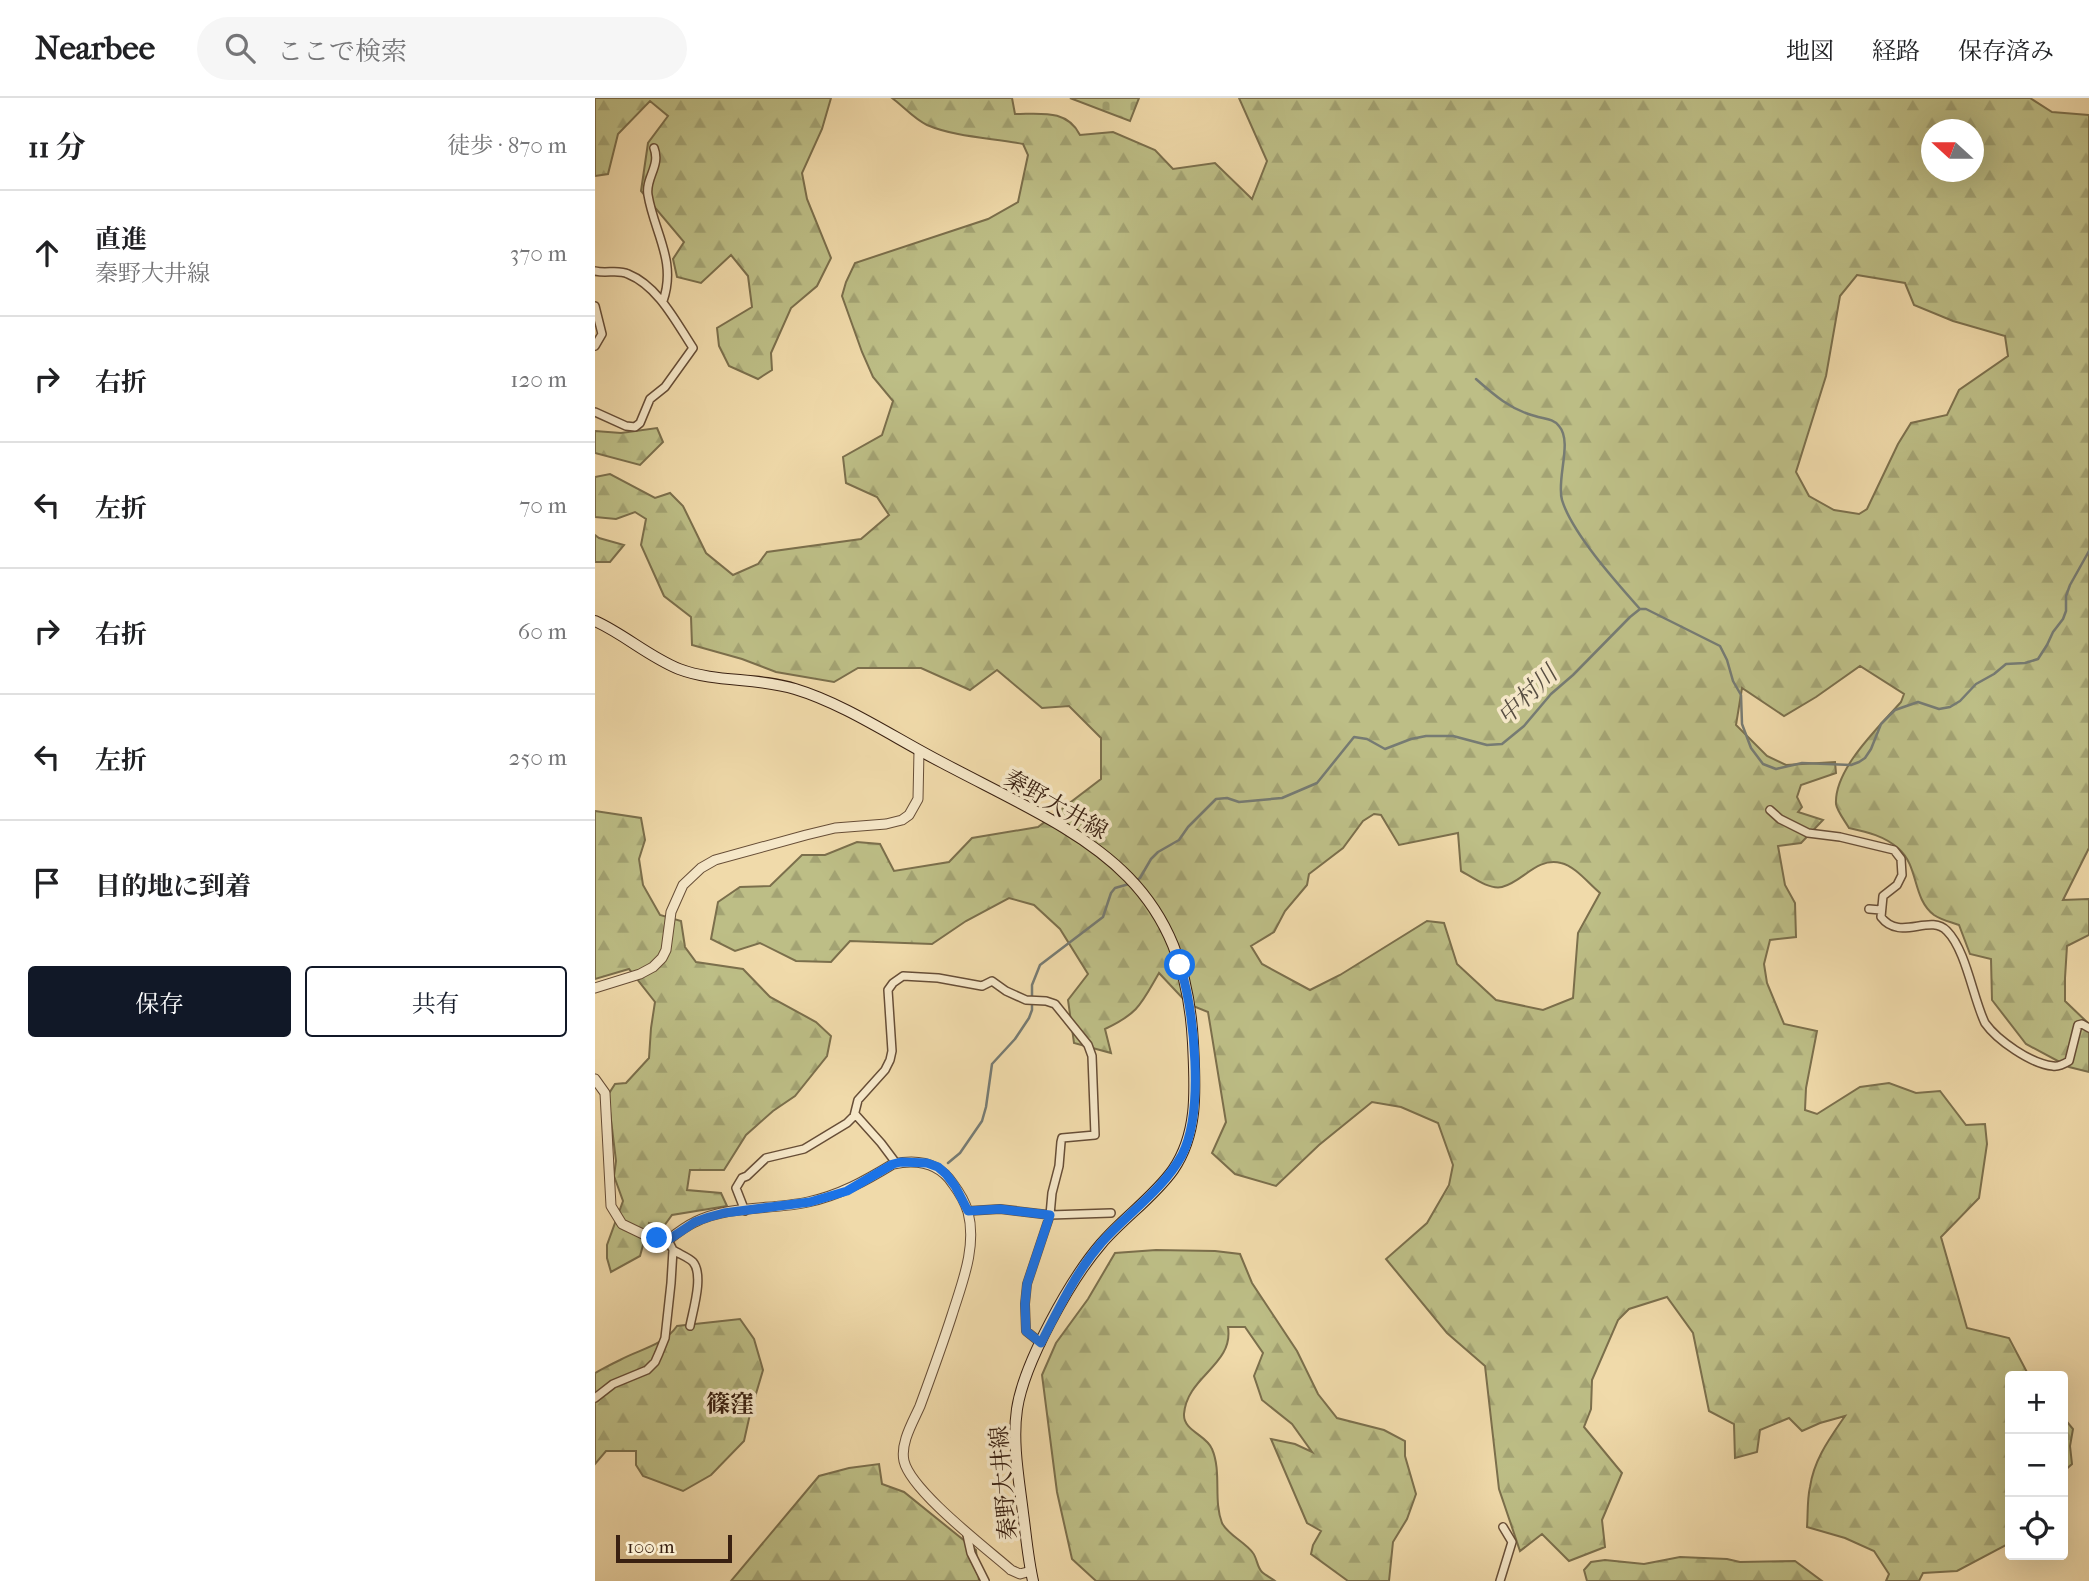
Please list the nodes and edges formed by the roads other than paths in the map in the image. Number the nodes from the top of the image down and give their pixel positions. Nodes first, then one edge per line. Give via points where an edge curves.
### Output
1 (654, 148) dead end
2 (595, 271) edge
3 (663, 301) junction
4 (595, 306) edge
5 (595, 346) edge
6 (595, 412) edge
7 (595, 621) edge
8 (919, 751) junction
9 (1770, 810) dead end
10 (1869, 909) dead end
11 (1881, 910) junction
12 (595, 988) edge
13 (2089, 1028) edge
14 (595, 1079) edge
15 (855, 1114) junction
16 (896, 1163) junction
17 (745, 1210) junction
18 (968, 1211) junction
19 (1111, 1213) dead end
20 (1050, 1215) junction
21 (668, 1240) junction
22 (673, 1250) junction
23 (690, 1326) dead end
24 (1041, 1343) junction
25 (595, 1398) edge
26 (1503, 1527) dead end
27 (967, 1535) junction
28 (1032, 1576) edge
29 (985, 1581) edge
30 (1500, 1581) edge

1 - 3 street via 657,157 647,192 666,251
2 - 3 street via 627,273
3 - 6 street via 694,348 665,387 650,399 635,427
4 - 5 street via 602,334
7 - 8 main road, 秦野大井線 via 673,666 700,676 799,690
8 - 12 street via 918,799 909,815 886,824 835,828 715,860 683,886 668,923 662,958 641,974
8 - 24 main road, 秦野大井線 via 1086,841 1126,873 1161,920 1180,965 1192,1014 1194,1109 1182,1154 1157,1188 1085,1263
9 - 11 street via 1808,833 1894,850 1901,859 1902,875 1883,896
10 - 11 street
11 - 13 street via 1881,918 1891,926 1932,924 1945,929 1958,948 1985,1023 2016,1050 2059,1066 2069,1061 2078,1025
14 - 21 street via 605,1093 611,1206 622,1224
15 - 16 street
15 - 17 street via 804,1149 766,1158 742,1178 736,1188
15 - 20 street via 858,1100 890,1060 888,989 904,976 982,986 992,981 1006,992 1055,1004 1092,1056 1095,1135 1062,1138
16 - 17 street via 847,1191 810,1202
16 - 18 street via 938,1167
17 - 21 street via 695,1222
18 - 20 street via 1000,1209
18 - 27 street via 970,1242 963,1280 903,1456 909,1474
19 - 20 street
20 - 24 street via 1025,1294 1026,1331
21 - 22 street
22 - 23 street via 693,1262 697,1270
22 - 25 street via 665,1338 655,1362
24 - 28 main road, 秦野大井線 via 1024,1381 1016,1422
26 - 30 street via 1512,1542
27 - 28 street via 1011,1570
27 - 29 street

